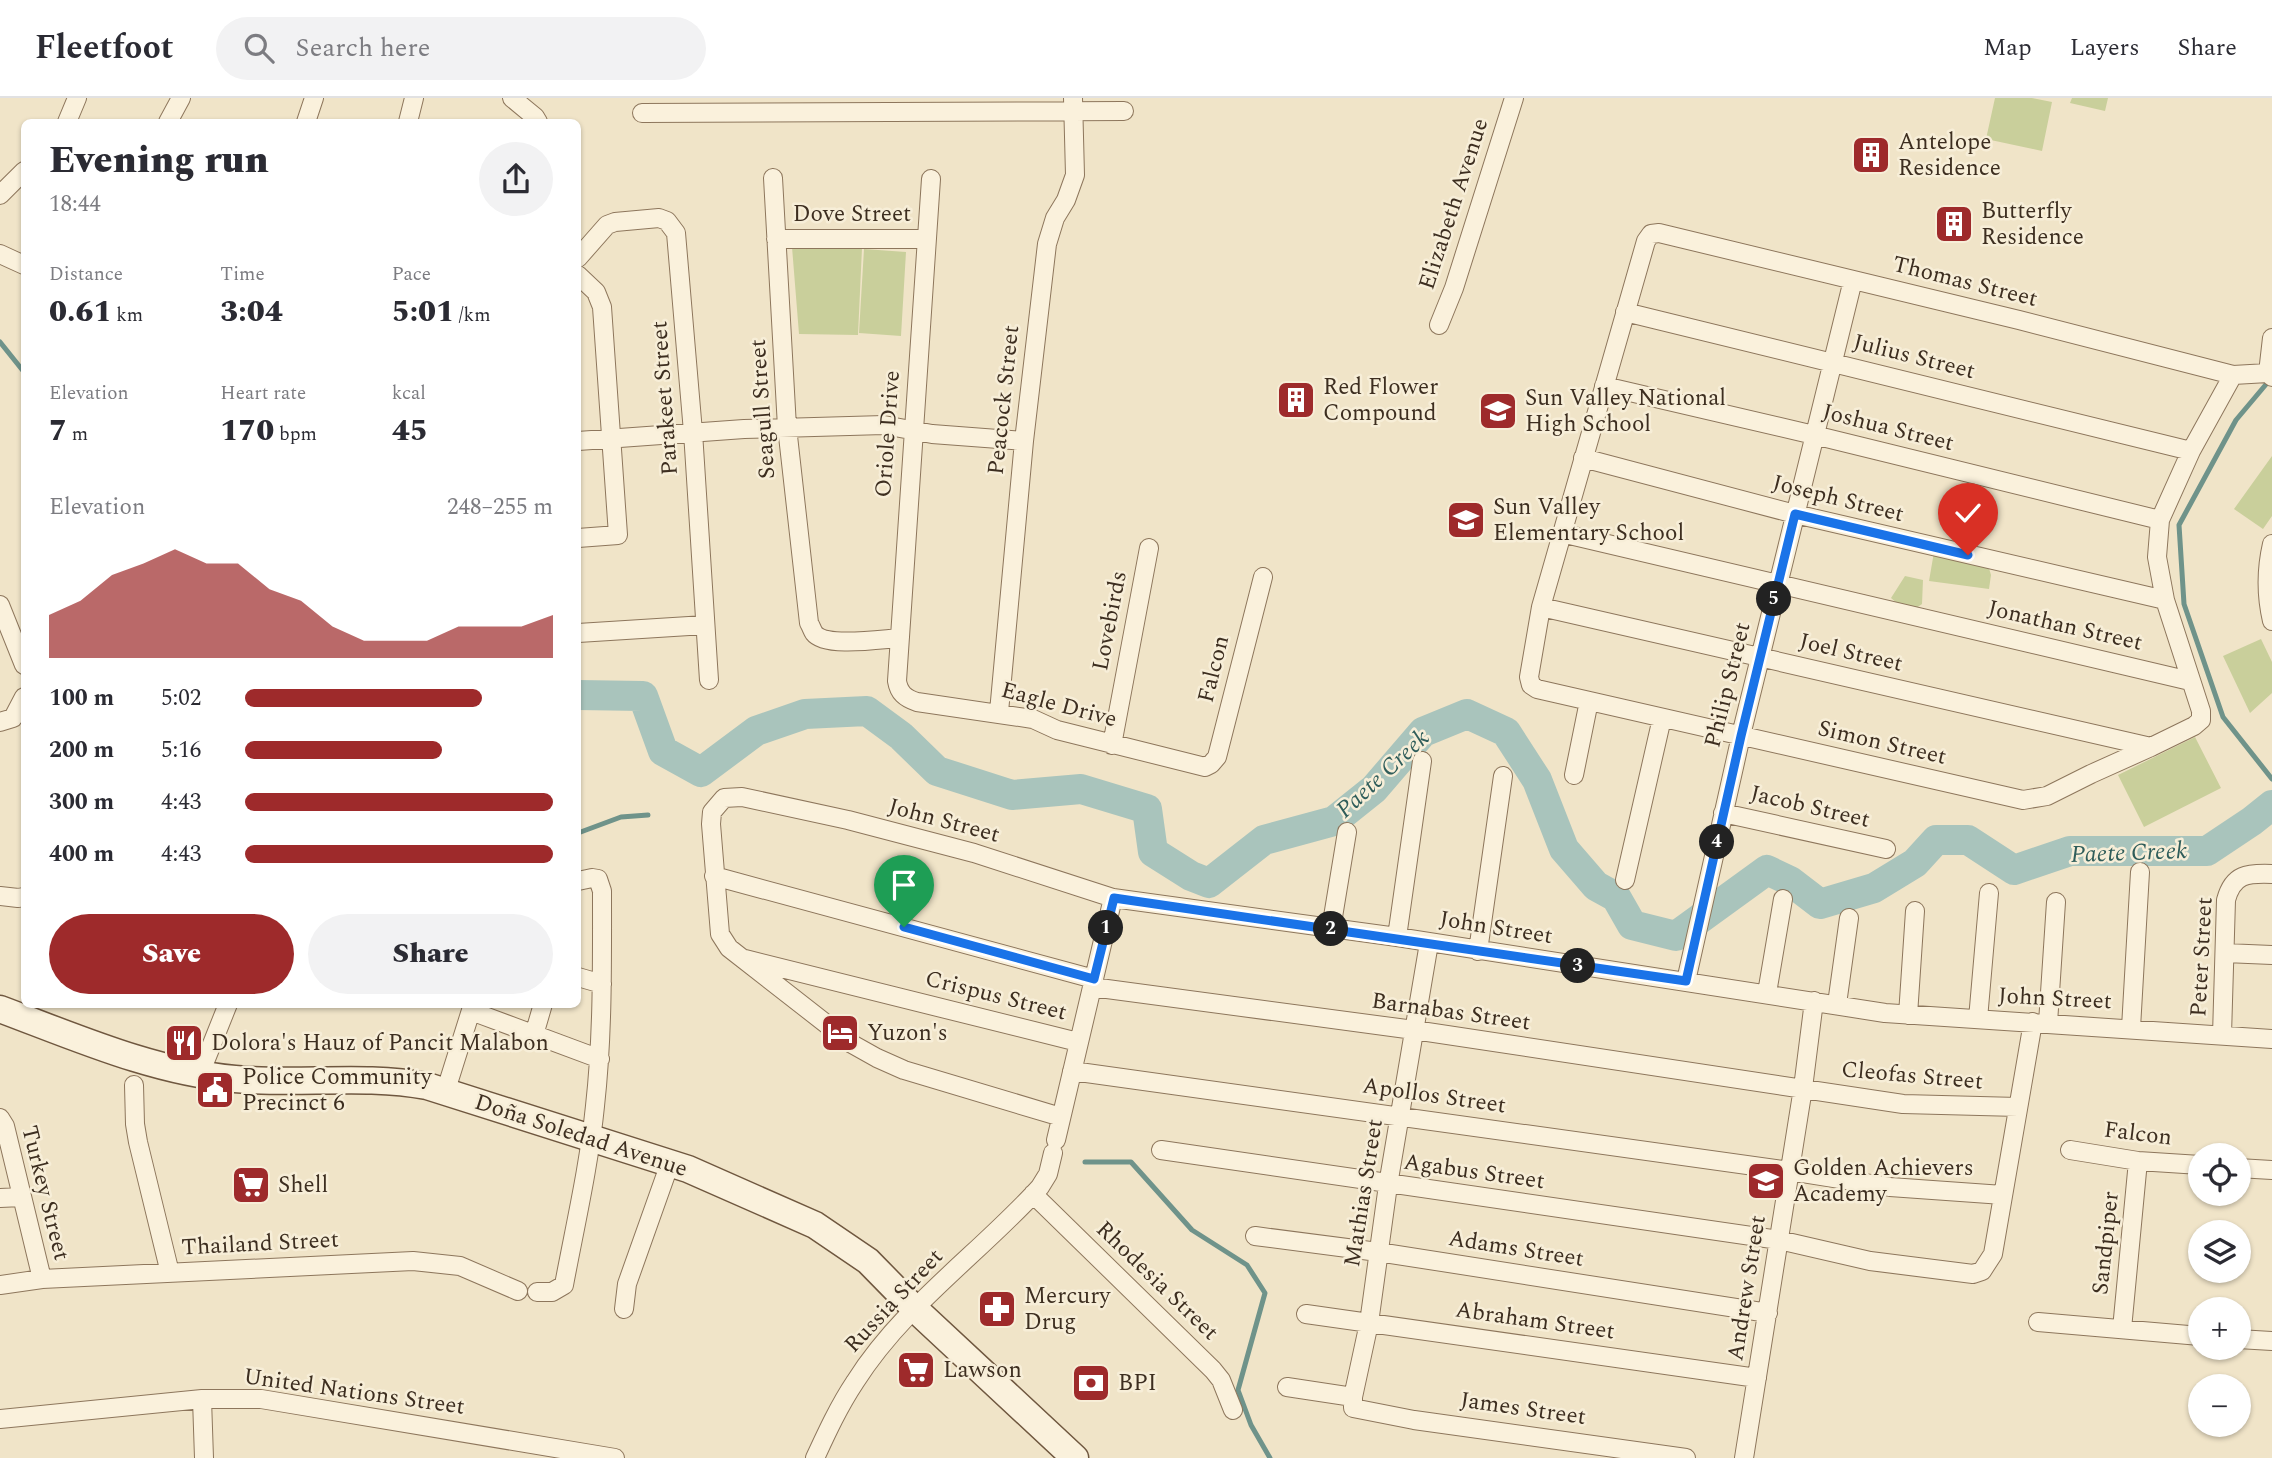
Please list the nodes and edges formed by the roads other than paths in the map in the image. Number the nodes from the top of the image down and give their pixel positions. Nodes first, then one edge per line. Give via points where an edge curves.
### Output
1 (77, 98) edge
2 (181, 98) edge
3 (314, 98) edge
4 (414, 98) edge
5 (512, 98) edge
6 (1514, 98) edge
7 (948, 105) edge
8 (1074, 105) edge
9 (821, 106) edge
10 (1124, 111) dead end
11 (642, 113) dead end
12 (68, 119) edge
13 (169, 119) edge
14 (307, 119) edge
15 (409, 119) edge
16 (536, 119) edge
17 (21, 174) edge
18 (773, 178) dead end
19 (931, 179) dead end
20 (0, 195) edge
21 (776, 239) junction
22 (927, 239) junction
23 (0, 254) edge
24 (581, 255) edge
25 (21, 264) edge
26 (581, 278) edge
27 (1853, 280) junction
28 (1625, 312) junction
29 (1439, 325) dead end
30 (2272, 338) edge
31 (1832, 362) junction
32 (2234, 375) junction
33 (2270, 375) edge
34 (1604, 386) junction
35 (787, 427) junction
36 (913, 429) junction
37 (693, 432) junction
38 (1814, 435) junction
39 (611, 440) junction
40 (581, 441) edge
41 (1024, 441) junction
42 (2191, 452) junction
43 (1583, 458) junction
44 (1795, 514) junction
45 (2160, 520) junction
46 (1561, 533) junction
47 (581, 538) edge
48 (2272, 544) edge
49 (1149, 548) dead end
50 (1263, 577) dead end
51 (1778, 584) junction
52 (2165, 600) junction
53 (0, 605) edge
54 (1541, 607) junction
55 (2272, 621) edge
56 (705, 625) junction
57 (581, 633) edge
58 (900, 638) junction
59 (1760, 657) junction
60 (21, 658) edge
61 (709, 680) dead end
62 (2190, 681) junction
63 (901, 692) joint
64 (1589, 701) junction
65 (21, 703) edge
66 (999, 712) junction
67 (1662, 718) junction
68 (0, 722) edge
69 (1741, 736) junction
70 (1112, 745) junction
71 (2151, 747) junction
72 (1422, 761) dead end
73 (1205, 767) joint
74 (1574, 775) dead end
75 (1503, 776) dead end
76 (1723, 813) junction
77 (1347, 832) dead end
78 (1886, 849) dead end
79 (2140, 872) dead end
80 (2272, 874) edge
81 (714, 876) junction
82 (581, 880) edge
83 (1625, 880) dead end
84 (1989, 893) dead end
85 (0, 896) edge
86 (21, 898) edge
87 (1114, 898) junction
88 (1783, 899) dead end
89 (2056, 902) dead end
90 (1915, 911) dead end
91 (1849, 918) dead end
92 (1331, 929) junction
93 (1396, 937) junction
94 (1429, 943) junction
95 (1478, 951) junction
96 (2225, 953) junction
97 (2272, 956) edge
98 (738, 957) junction
99 (581, 978) edge
100 (1686, 981) junction
101 (1093, 983) junction
102 (602, 984) junction
103 (1768, 993) junction
104 (1814, 1001) junction
105 (1838, 1004) junction
106 (226, 1008) edge
107 (472, 1008) edge
108 (542, 1008) edge
109 (0, 1009) edge
110 (1908, 1015) junction
111 (1978, 1019) junction
112 (2040, 1022) junction
113 (2131, 1028) junction
114 (1414, 1030) junction
115 (534, 1034) junction
116 (2222, 1035) junction
117 (2272, 1039) edge
118 (1078, 1042) junction
119 (600, 1059) junction
120 (1072, 1071) junction
121 (200, 1074) junction
122 (134, 1085) dead end
123 (1803, 1088) junction
124 (445, 1093) junction
125 (2018, 1108) junction
126 (1401, 1115) junction
127 (1061, 1117) junction
128 (0, 1118) edge
129 (592, 1138) junction
130 (1161, 1150) dead end
131 (2070, 1150) dead end
132 (2138, 1161) junction
133 (670, 1163) junction
134 (2188, 1164) edge
135 (2251, 1169) edge
136 (2272, 1170) edge
137 (1790, 1171) junction
138 (1388, 1185) junction
139 (1033, 1194) junction
140 (2003, 1195) junction
141 (22, 1197) junction
142 (0, 1198) edge
143 (1255, 1236) dead end
144 (1779, 1240) junction
145 (1378, 1252) junction
146 (170, 1273) junction
147 (42, 1279) junction
148 (0, 1285) edge
149 (518, 1291) dead end
150 (537, 1292) dead end
151 (624, 1309) dead end
152 (915, 1309) junction
153 (1768, 1313) junction
154 (1306, 1314) dead end
155 (2038, 1322) dead end
156 (1369, 1323) junction
157 (2122, 1329) junction
158 (2188, 1334) edge
159 (2251, 1340) edge
160 (2272, 1341) edge
161 (1757, 1378) junction
162 (1287, 1387) dead end
163 (202, 1399) junction
164 (1353, 1403) junction
165 (1233, 1410) dead end
166 (0, 1419) edge
167 (1590, 1451) edge
168 (1656, 1455) edge
169 (204, 1458) edge
170 (615, 1458) edge
171 (815, 1458) edge
172 (1075, 1458) edge
173 (1686, 1458) edge
174 (1744, 1458) edge

1 - 12 street
2 - 13 street
3 - 14 street
4 - 15 street
5 - 16 street
6 - 29 street, Elizabeth Avenue
7 - 8 street
7 - 9 street
8 - 10 street
8 - 41 street, Peacock Street via 1075,175 1047,244
9 - 11 street
17 - 20 street
18 - 21 street, Seagull Street
19 - 22 street, Oriole Drive
21 - 22 street, Dove Street
21 - 35 street, Seagull Street
22 - 36 street, Oriole Drive
23 - 25 street
24 - 37 street, Parakeet Street via 615,222 659,218 672,226
26 - 39 street via 596,292 602,307
27 - 28 street, Thomas Street via 1651,234
27 - 31 street, Philip Street
27 - 32 street, Thomas Street
28 - 31 street, Julius Street
28 - 34 street
30 - 33 street
31 - 38 street, Philip Street
31 - 42 street, Julius Street
32 - 33 street, Thomas Street
32 - 42 street
34 - 38 street, Joshua Street
34 - 43 street
35 - 36 street via 884,425
35 - 37 street
35 - 58 street, Seagull Street via 806,608 814,635 837,642
36 - 41 street
36 - 58 street, Oriole Drive
37 - 39 street
37 - 56 street, Parakeet Street
38 - 44 street, Philip Street
38 - 45 street, Joshua Street
39 - 40 street
39 - 47 street via 618,536
41 - 66 street, Peacock Street
42 - 45 street
43 - 44 street, Joseph Street
43 - 46 street
44 - 51 street, Philip Street
44 - 52 street, Joseph Street
45 - 52 street via 2158,557
46 - 51 street, Jonathan Street
46 - 54 street
48 - 55 street via 2267,599
49 - 70 street, Lovebirds
50 - 73 street, Falcon via 1217,757
51 - 59 street, Philip Street
51 - 62 street, Jonathan Street
52 - 62 street
53 - 60 street
54 - 59 street, Joel Street
54 - 64 street, Simon Street via 1531,685
56 - 57 street
56 - 61 street, Parakeet Street
58 - 63 street, Oriole Drive via 897,681
59 - 69 street, Philip Street
59 - 71 street, Joel Street
62 - 71 street, Simon Street via 2201,720
63 - 66 street, Eagle Drive via 917,702
64 - 67 street, Simon Street
64 - 74 street
65 - 68 street via 13,718
66 - 70 street, Eagle Drive
67 - 69 street, Simon Street
67 - 83 street
69 - 71 street, Simon Street via 2023,800 2047,796
69 - 76 street, Philip Street
70 - 73 street, Eagle Drive
72 - 93 street
75 - 95 street
76 - 78 street, Jacob Street
76 - 100 street, Philip Street
77 - 92 street
79 - 113 street
80 - 96 street, Peter Street via 2234,881 2226,900
81 - 87 street, John Street via 712,812 724,798 742,797 974,853
81 - 98 street via 720,934
81 - 101 street, Barnabas Street
82 - 102 street via 598,879 602,891
84 - 111 street
85 - 86 street
87 - 92 street, John Street
87 - 101 street, Russia Street
88 - 103 street
89 - 112 street
90 - 110 street
91 - 105 street
92 - 93 street, John Street
93 - 94 street, John Street
94 - 95 street, John Street
94 - 114 street, Mathias Street
95 - 100 street, John Street
96 - 97 street
96 - 116 street, Peter Street
98 - 118 street, Crispus Street
98 - 127 street via 877,1058
99 - 102 street
100 - 103 street, John Street
101 - 114 street, Barnabas Street
101 - 118 street, Russia Street
102 - 119 street
103 - 104 street, John Street
104 - 105 street, John Street
104 - 123 street, Andrew Street
105 - 110 street, John Street
106 - 121 street
107 - 115 street
107 - 124 street
108 - 115 street
109 - 121 main road, Doña Soledad Avenue via 130,1056
110 - 111 street, John Street
111 - 112 street, John Street
112 - 113 street, John Street
112 - 125 street
113 - 116 street, John Street
114 - 123 street, Barnabas Street
114 - 126 street, Mathias Street
115 - 119 street
116 - 117 street, John Street
118 - 120 street, Russia Street
119 - 129 street
120 - 126 street, Apollos Street
120 - 127 street, Russia Street
121 - 124 main road, Doña Soledad Avenue via 260,1082 415,1084
122 - 146 street via 137,1133
123 - 125 street, Cleofas Street via 1903,1104
123 - 137 street, Andrew Street
124 - 129 main road, Doña Soledad Avenue
125 - 140 street
126 - 137 street, Apollos Street
126 - 138 street, Mathias Street
127 - 139 street, Russia Street via 1048,1174
128 - 141 street, Turkey Street
129 - 133 main road, Doña Soledad Avenue
129 - 150 street via 564,1285 552,1292
130 - 138 street, Agabus Street
131 - 132 street, Falcon
132 - 134 street, Falcon
132 - 157 street, Sandpiper
133 - 151 street via 627,1284
133 - 152 main road, Doña Soledad Avenue via 815,1225 867,1261
135 - 136 street
137 - 140 street, Apollos Street via 1890,1186
137 - 144 street, Andrew Street
138 - 144 street, Agabus Street
138 - 145 street, Mathias Street
139 - 152 street, Russia Street
139 - 165 street, Rhodesia Street via 1213,1370 1222,1380
140 - 144 street, Agabus Street via 1993,1254 1982,1271 1973,1274 1870,1261
141 - 142 street
141 - 147 street, Turkey Street
143 - 145 street, Adams Street
144 - 153 street, Andrew Street
145 - 153 street, Adams Street
145 - 156 street, Mathias Street
146 - 147 street, Thailand Street
146 - 149 street, Thailand Street via 413,1261 460,1266
147 - 148 street, Thailand Street
152 - 171 street, Russia Street via 855,1381
152 - 172 main road, Doña Soledad Avenue
153 - 161 street, Andrew Street
154 - 156 street, Abraham Street
155 - 157 street
156 - 161 street, Abraham Street
156 - 164 street, Mathias Street
157 - 158 street
159 - 160 street
161 - 174 street, Andrew Street
162 - 164 street, James Street
163 - 166 street, United Nations Street
163 - 169 street
163 - 170 street, United Nations Street via 261,1399
164 - 167 street, James Street via 1413,1420
167 - 168 street, James Street
168 - 173 street, James Street

